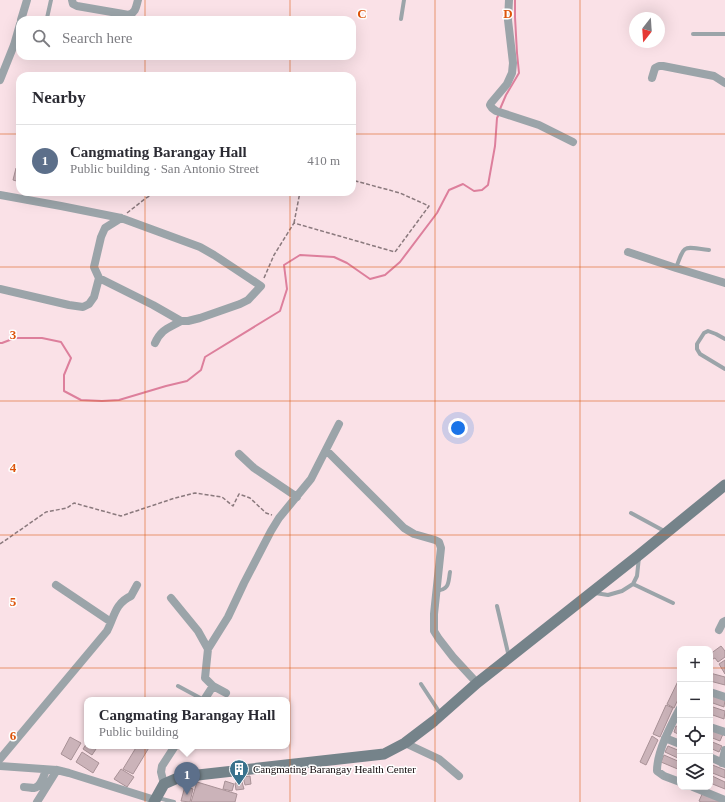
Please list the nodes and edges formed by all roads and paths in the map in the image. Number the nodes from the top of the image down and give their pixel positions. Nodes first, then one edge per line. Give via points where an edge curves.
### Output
1 (27, 0) edge
2 (51, 0) edge
3 (72, 0) edge
4 (138, 0) edge
5 (404, 0) edge
6 (509, 0) edge
7 (22, 16) edge
8 (47, 16) edge
9 (401, 19) dead end
10 (693, 34) dead end
11 (725, 34) edge
12 (16, 38) edge
13 (652, 78) dead end
14 (0, 80) edge
15 (725, 83) edge
16 (573, 142) dead end
17 (356, 181) edge
18 (0, 195) edge
19 (150, 196) edge
20 (299, 196) edge
21 (121, 218) junction
22 (294, 222) junction
23 (708, 250) dead end
24 (628, 252) dead end
25 (676, 268) junction
26 (98, 278) junction
27 (725, 283) edge
28 (261, 286) junction
29 (0, 289) edge
30 (181, 321) junction
31 (725, 339) edge
32 (155, 343) dead end
33 (725, 369) edge
34 (339, 424) dead end
35 (326, 450) junction
36 (239, 454) dead end
37 (725, 485) edge
38 (297, 497) junction
39 (631, 513) dead end
40 (279, 518) junction
41 (667, 532) junction
42 (0, 544) edge
43 (639, 555) junction
44 (450, 572) dead end
45 (633, 584) junction
46 (56, 585) dead end
47 (137, 585) dead end
48 (436, 591) junction
49 (591, 592) junction
50 (171, 598) dead end
51 (672, 603) dead end
52 (497, 606) dead end
53 (725, 621) edge
54 (111, 622) junction
55 (719, 630) dead end
56 (208, 649) junction
57 (509, 657) junction
58 (476, 683) junction
59 (422, 684) dead end
60 (178, 686) dead end
61 (213, 686) junction
62 (226, 693) dead end
63 (713, 693) edge
64 (198, 697) edge
65 (206, 697) edge
66 (725, 697) edge
67 (441, 715) junction
68 (677, 717) edge
69 (713, 728) edge
70 (725, 732) edge
71 (665, 738) junction
72 (405, 743) junction
73 (677, 743) edge
74 (173, 749) edge
75 (725, 750) edge
76 (713, 758) edge
77 (0, 759) edge
78 (724, 763) edge
79 (0, 766) edge
80 (46, 770) junction
81 (57, 770) junction
82 (459, 776) dead end
83 (677, 781) edge
84 (164, 784) junction
85 (24, 786) dead end
86 (700, 790) edge
87 (155, 800) edge
88 (725, 800) edge
89 (37, 802) edge
90 (174, 802) edge

1 - 7 street
2 - 8 lane
3 - 4 street via 77,6 129,15 136,9
5 - 9 lane
6 - 16 street via 512,73 507,84 490,105 500,112 539,125
10 - 11 lane
12 - 14 street
13 - 15 street via 655,68 662,66 714,76
17 - 22 path via 400,193 429,206 395,252
18 - 21 street
19 - 21 path
20 - 22 path
21 - 26 street via 105,228 94,267
21 - 28 street via 200,247
22 - 28 path via 274,255
23 - 25 lane via 684,248
24 - 25 street
25 - 27 street
26 - 29 street via 94,297 83,307
26 - 30 street
28 - 30 street via 248,300 240,304 200,318
30 - 32 street via 162,332
31 - 33 lane via 708,331 697,344 697,350
34 - 35 street
35 - 38 street via 311,479
35 - 48 street via 404,528 439,542 441,548
36 - 38 street via 254,468
37 - 41 street
38 - 40 street
39 - 41 lane
40 - 42 path via 266,513 250,498 239,494 233,506 222,497 195,493 121,516 74,503 67,508 46,512
40 - 56 street via 228,617
41 - 43 street
43 - 45 lane via 637,576
43 - 49 street
44 - 48 lane via 448,586
45 - 49 lane via 608,595
45 - 51 lane
46 - 54 street
47 - 54 street via 131,596 117,607
48 - 58 street via 434,631
49 - 57 street
50 - 56 street via 198,631
52 - 57 lane
53 - 55 street
54 - 77 street via 107,631
56 - 61 street via 204,678
57 - 58 street
58 - 67 street
59 - 67 lane
60 - 64 lane
61 - 62 street
61 - 65 street
63 - 66 street
67 - 72 street
68 - 71 street
69 - 70 street
71 - 73 street
71 - 83 street via 657,771
72 - 82 street via 439,759
72 - 84 street via 384,754 180,777
74 - 84 street via 162,766
75 - 78 street
76 - 78 street
79 - 80 street
80 - 81 street
80 - 85 street via 37,787
81 - 87 street
81 - 89 street
84 - 87 street
86 - 88 street
87 - 90 lane

